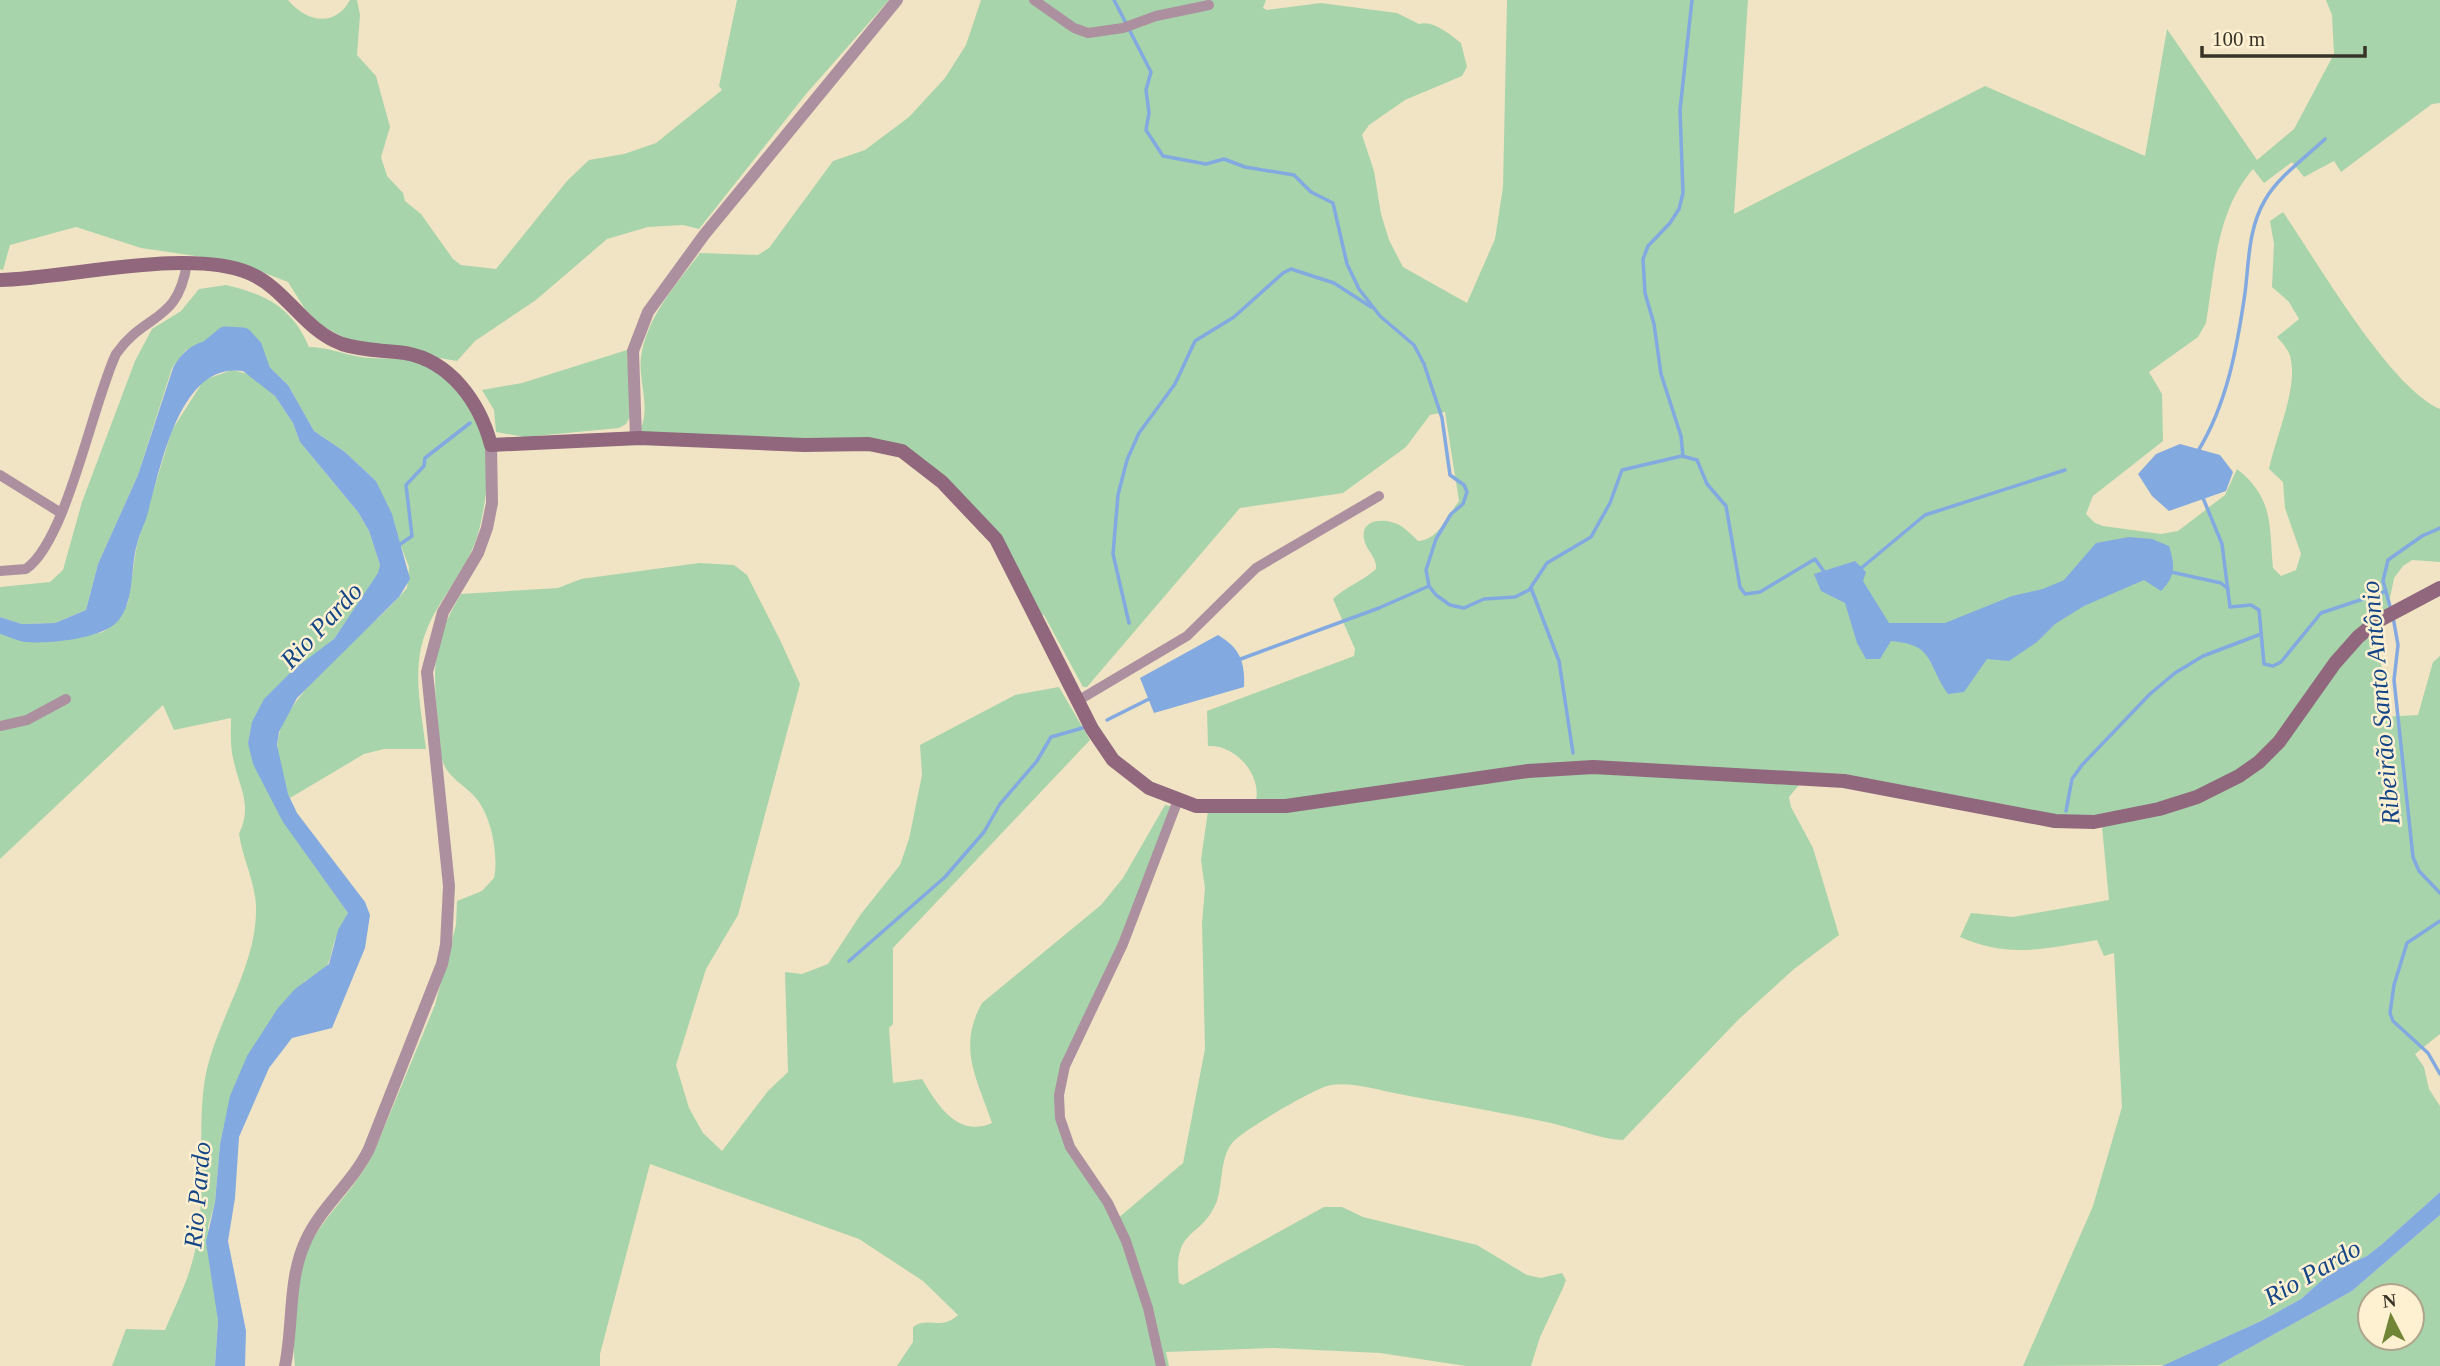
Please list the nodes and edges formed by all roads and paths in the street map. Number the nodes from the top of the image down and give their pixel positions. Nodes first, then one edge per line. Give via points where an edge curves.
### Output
1 (897, 0) edge
2 (1034, 0) edge
3 (1209, 5) dead end
4 (187, 263) junction
5 (0, 280) edge
6 (636, 438) junction
7 (491, 445) junction
8 (0, 475) edge
9 (1379, 496) dead end
10 (61, 513) junction
11 (0, 571) edge
12 (2440, 588) edge
13 (66, 699) dead end
14 (1079, 700) junction
15 (0, 726) edge
16 (1178, 800) junction
17 (285, 1366) edge
18 (1161, 1366) edge

1 - 6 street via 704,235 648,312 633,351
2 - 3 street via 1081,31 1123,28
4 - 5 main road
4 - 7 main road via 220,265 262,279 317,331 334,341 411,354 440,368 479,410
4 - 10 street via 180,295 116,354
6 - 7 main road
6 - 14 main road via 869,444 912,457 996,539
7 - 17 street via 492,503 487,528 478,553 443,612 427,672 449,886 449,926 442,964 369,1150 302,1249 292,1288
8 - 10 street
9 - 14 street via 1256,568 1186,636
10 - 11 street via 34,563 17,572
12 - 16 main road via 2392,613 2349,645 2291,727 2259,762 2197,797 2094,822 2055,821 1844,780 1593,767 1528,771 1286,806 1196,806
13 - 15 street via 27,720
14 - 16 main road via 1104,749 1122,769 1156,792
16 - 18 street via 1123,944 1065,1066 1059,1095 1065,1137 1108,1203 1126,1241

